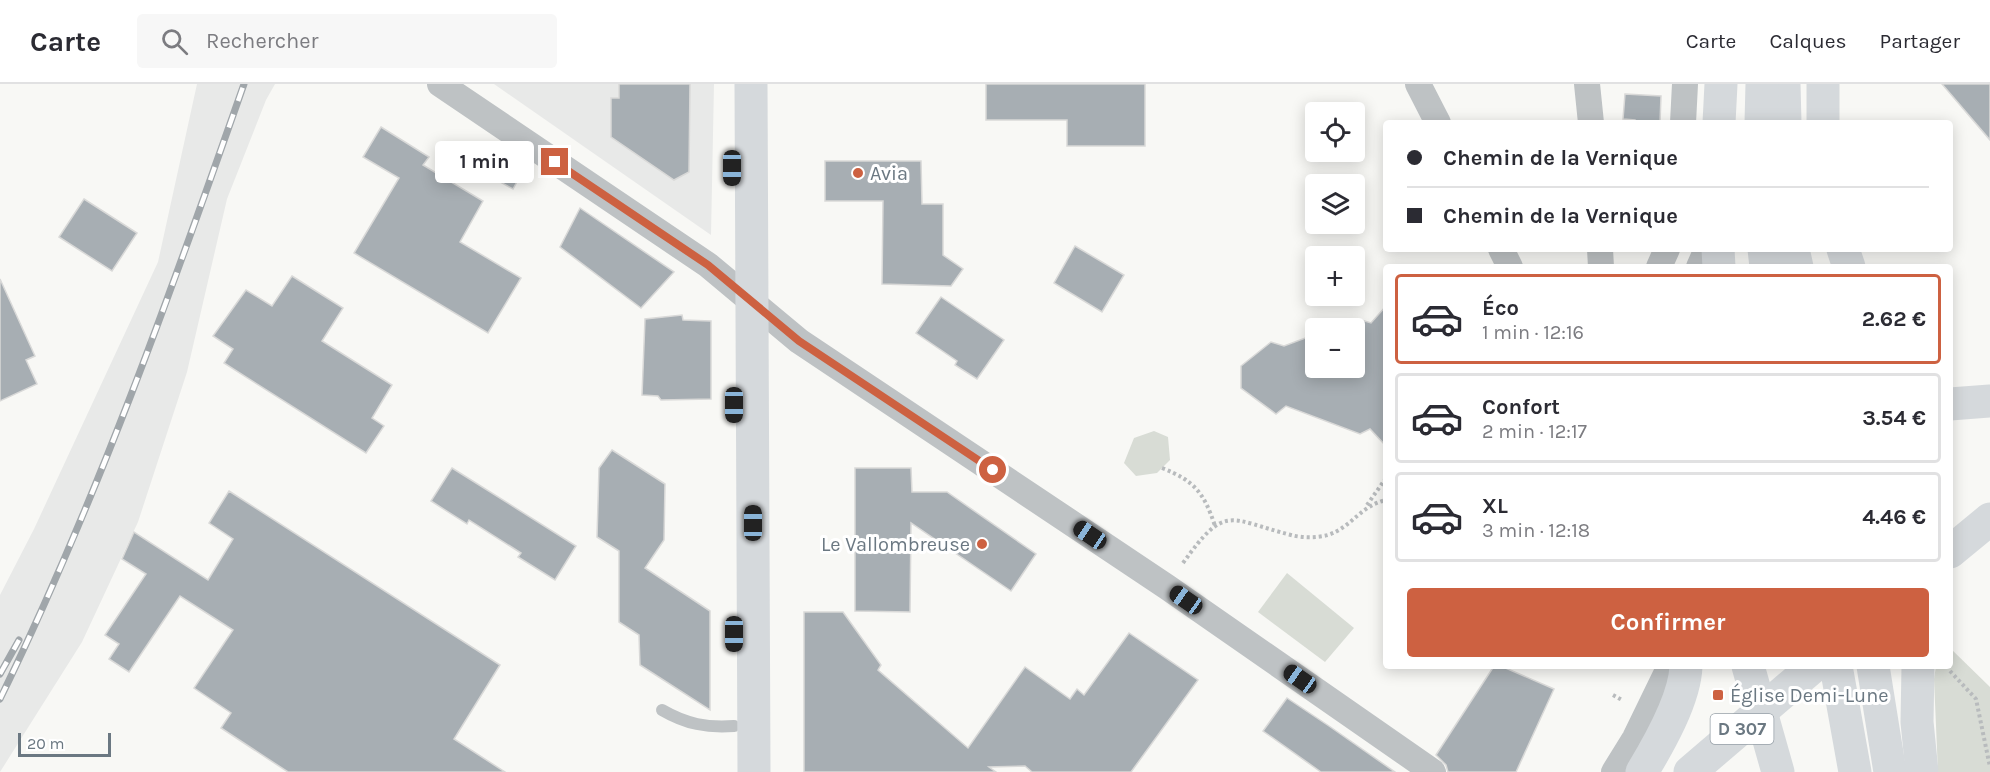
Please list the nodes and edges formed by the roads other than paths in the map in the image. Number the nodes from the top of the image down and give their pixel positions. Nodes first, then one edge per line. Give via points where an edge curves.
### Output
1 (440, 84) edge
2 (732, 84) edge
3 (752, 84) edge
4 (1418, 84) edge
5 (1587, 84) edge
6 (1684, 84) edge
7 (1721, 84) edge
8 (1762, 84) edge
9 (1784, 84) edge
10 (1823, 84) edge
11 (1436, 120) edge
12 (1591, 120) edge
13 (1683, 120) edge
14 (1719, 120) edge
15 (1761, 120) edge
16 (1785, 120) edge
17 (1823, 120) edge
18 (743, 293) junction
19 (1990, 401) edge
20 (1953, 404) edge
21 (1990, 519) edge
22 (1953, 550) edge
23 (1669, 669) edge
24 (1686, 669) edge
25 (1749, 669) edge
26 (1837, 669) edge
27 (1873, 669) edge
28 (1918, 669) edge
29 (1804, 676) edge
30 (662, 711) dead end
31 (1761, 714) junction
32 (734, 726) junction
33 (734, 772) edge
34 (754, 772) edge
35 (1433, 772) edge
36 (1614, 772) edge
37 (1642, 772) edge
38 (1690, 772) edge
39 (1778, 772) edge
40 (1855, 772) edge
41 (1890, 772) edge
42 (1922, 772) edge

1 - 18 street via 708,265
2 - 18 main road
3 - 18 main road
4 - 11 street
5 - 12 street
6 - 13 street
7 - 14 main road
8 - 15 main road
9 - 16 main road
10 - 17 main road
18 - 32 main road
18 - 34 main road
18 - 35 street via 799,341 1167,586
19 - 20 main road
21 - 22 main road
23 - 36 street
24 - 37 main road via 1669,722
25 - 31 main road
26 - 40 main road
27 - 41 main road
28 - 42 main road via 1917,722
29 - 31 main road, D 307
30 - 32 lane via 683,722
31 - 38 main road, D 307
31 - 39 main road
32 - 33 main road

